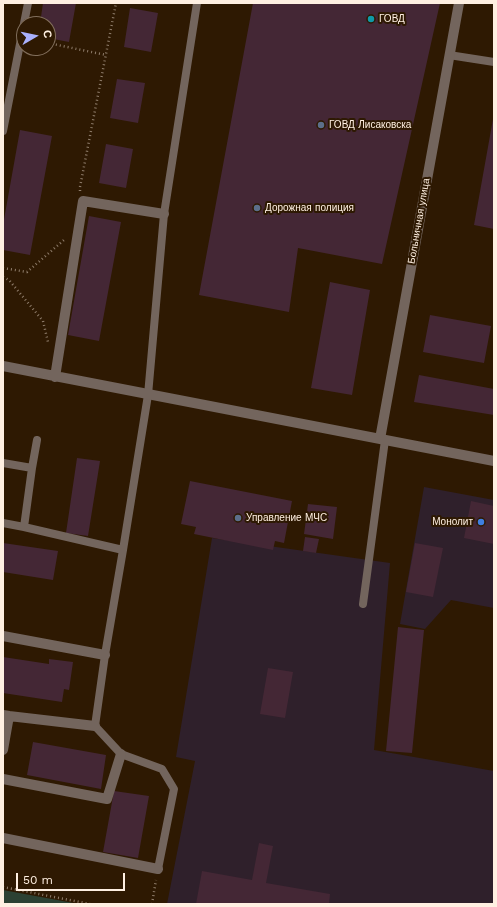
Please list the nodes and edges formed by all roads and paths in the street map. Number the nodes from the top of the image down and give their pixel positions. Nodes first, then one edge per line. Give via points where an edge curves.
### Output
1 (28, 3) edge
2 (116, 3) edge
3 (197, 3) edge
4 (459, 3) edge
5 (56, 44) edge
6 (106, 55) junction
7 (449, 55) junction
8 (494, 62) edge
9 (3, 131) edge
10 (83, 201) junction
11 (164, 214) junction
12 (67, 238) dead end
13 (3, 268) edge
14 (3, 277) edge
15 (49, 349) dead end
16 (3, 366) edge
17 (55, 377) junction
18 (148, 395) junction
19 (382, 439) junction
20 (37, 440) dead end
21 (494, 461) edge
22 (3, 463) edge
23 (32, 468) junction
24 (3, 523) edge
25 (24, 527) junction
26 (123, 550) junction
27 (363, 604) dead end
28 (3, 636) edge
29 (105, 655) junction
30 (6, 716) edge
31 (95, 726) junction
32 (3, 750) edge
33 (121, 754) junction
34 (3, 779) edge
35 (3, 838) edge
36 (158, 869) junction
37 (3, 887) edge
38 (90, 904) edge
39 (152, 904) edge

1 - 9 lane
2 - 6 path
3 - 11 lane
4 - 7 street, Больничная улица
5 - 6 path
6 - 10 path via 80,188
7 - 8 lane
7 - 19 street, Больничная улица
10 - 11 street
10 - 17 street
11 - 18 lane
12 - 13 path via 27,272
14 - 15 path via 9,280 43,321
16 - 17 street
17 - 18 street
18 - 19 street
18 - 26 lane
19 - 21 street
19 - 27 lane
20 - 23 lane
22 - 23 lane
23 - 25 lane
24 - 25 lane
25 - 26 lane
26 - 29 lane
28 - 29 street
29 - 31 lane
30 - 31 street
30 - 32 street
31 - 33 lane
33 - 34 street via 107,799
33 - 36 lane via 162,769 174,789
35 - 36 street
36 - 39 path
37 - 38 path

